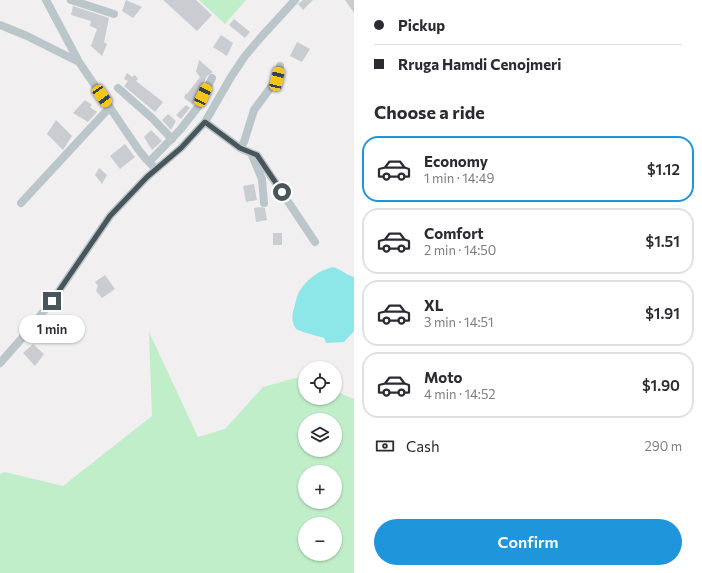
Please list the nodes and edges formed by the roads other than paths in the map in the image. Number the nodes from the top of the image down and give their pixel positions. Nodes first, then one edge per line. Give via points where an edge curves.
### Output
1 (46, 0) edge
2 (71, 0) edge
3 (295, 0) edge
4 (114, 14) dead end
5 (0, 25) edge
6 (79, 62) junction
7 (280, 66) dead end
8 (212, 78) dead end
9 (118, 88) dead end
10 (110, 107) junction
11 (205, 122) junction
12 (172, 139) junction
13 (240, 148) junction
14 (250, 153) junction
15 (149, 162) junction
16 (156, 169) junction
17 (21, 203) dead end
18 (264, 203) dead end
19 (315, 242) dead end
20 (0, 363) edge

1 - 6 street
2 - 4 street
3 - 11 street via 245,56
5 - 6 street
6 - 10 street
7 - 13 street via 277,79 254,110
8 - 12 street via 198,107
9 - 12 street
10 - 15 street
10 - 17 street
11 - 13 street
11 - 16 street via 181,148
12 - 15 street
13 - 14 street
14 - 18 street via 262,179
14 - 19 street via 257,155
15 - 16 street
16 - 20 street via 110,216 52,301

